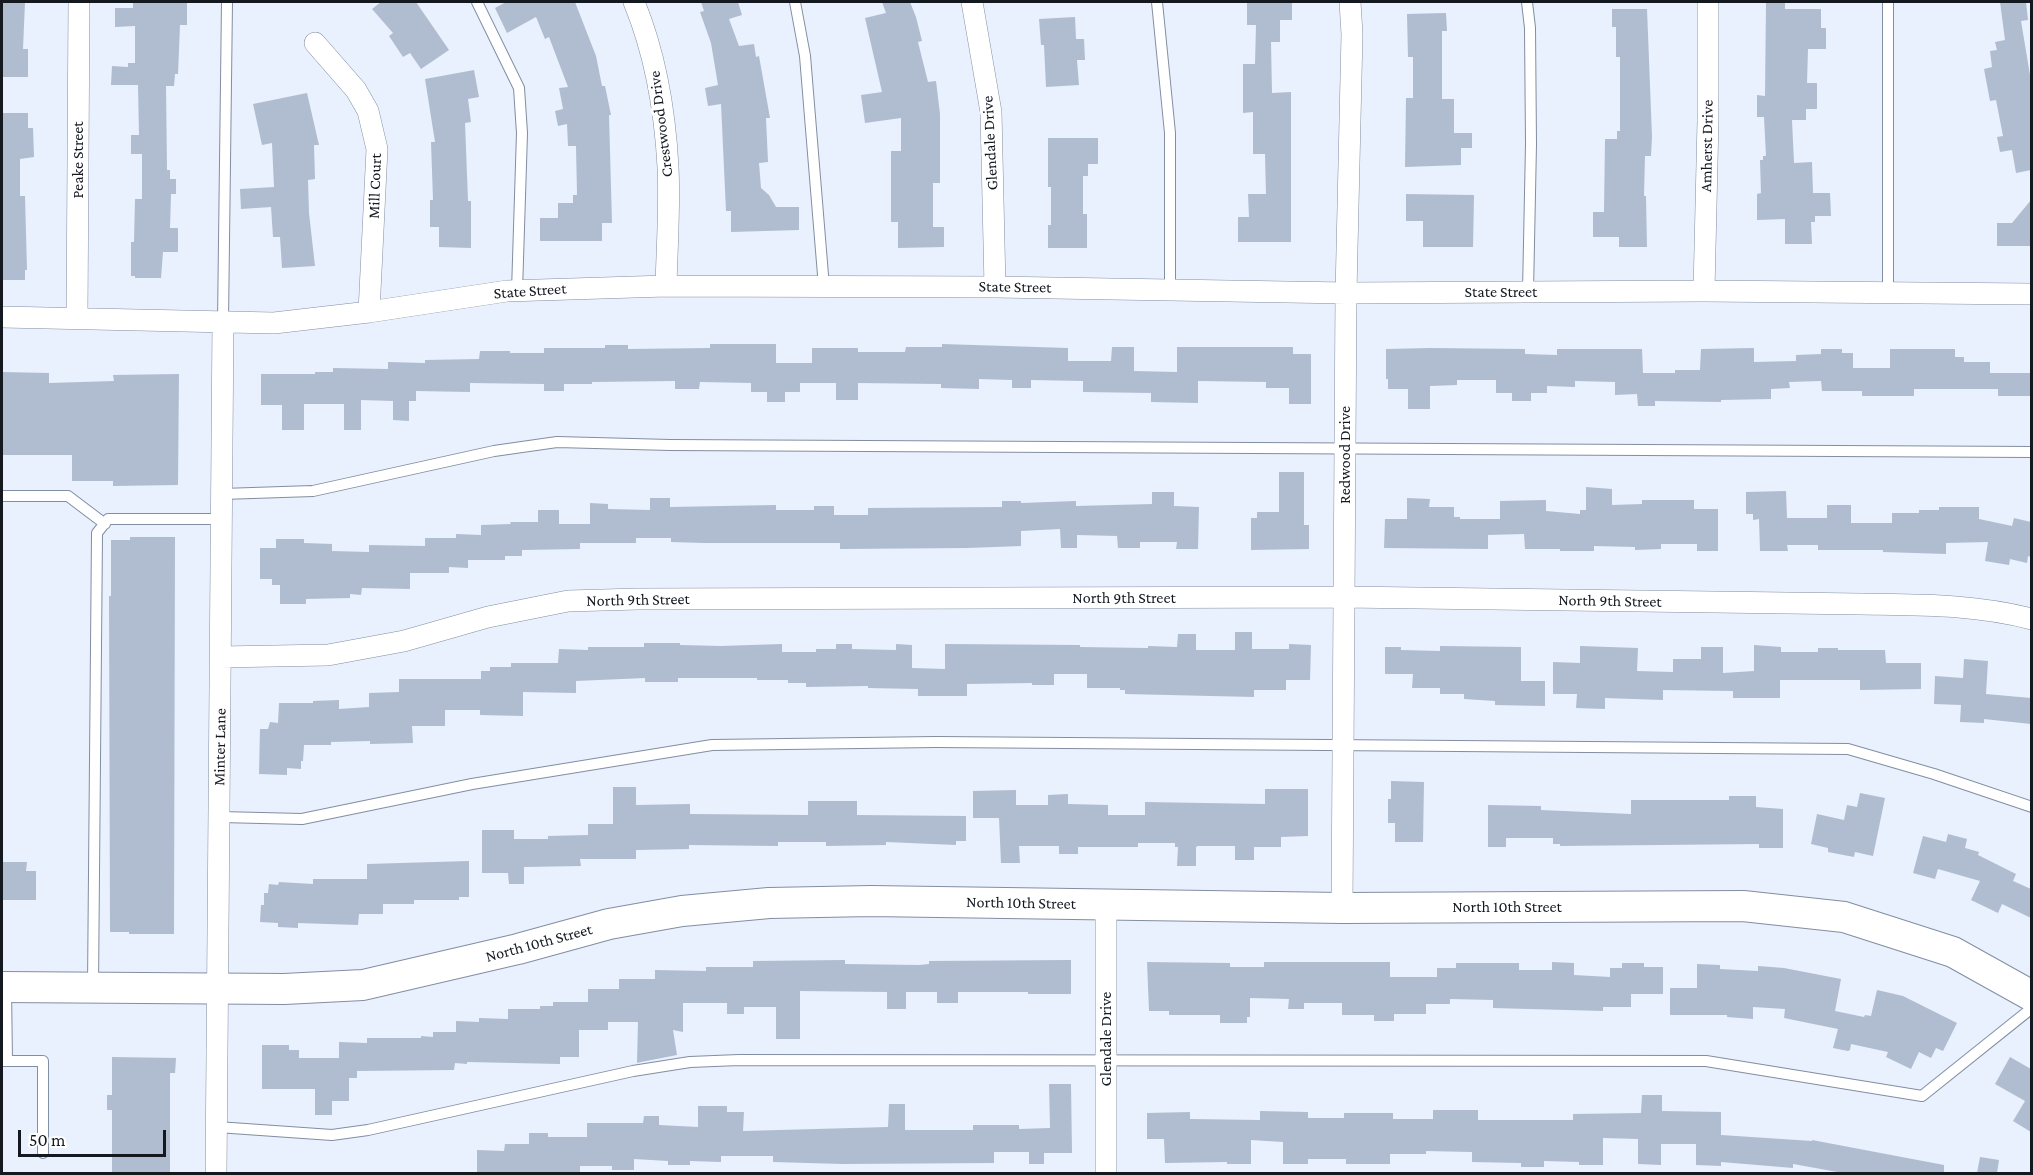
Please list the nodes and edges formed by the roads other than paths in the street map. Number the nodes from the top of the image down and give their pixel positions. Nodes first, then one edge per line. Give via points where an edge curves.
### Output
1 (79, 2) edge
2 (227, 2) edge
3 (477, 2) edge
4 (634, 2) edge
5 (795, 2) edge
6 (972, 2) edge
7 (1157, 2) edge
8 (1350, 2) edge
9 (1527, 2) edge
10 (1708, 2) edge
11 (1888, 2) edge
12 (315, 43) dead end
13 (666, 286) junction
14 (824, 287) junction
15 (995, 287) junction
16 (1170, 290) junction
17 (518, 291) junction
18 (1704, 291) junction
19 (1528, 292) junction
20 (1346, 293) junction
21 (1888, 293) junction
22 (2031, 294) edge
23 (369, 312) junction
24 (2, 317) edge
25 (77, 318) junction
26 (223, 321) junction
27 (1345, 448) junction
28 (2031, 452) edge
29 (222, 494) junction
30 (2, 496) edge
31 (222, 519) junction
32 (105, 524) junction
33 (1344, 597) junction
34 (2031, 619) edge
35 (221, 657) junction
36 (1344, 746) junction
37 (2031, 807) edge
38 (220, 817) junction
39 (1106, 904) junction
40 (1342, 908) junction
41 (4, 987) edge
42 (93, 987) junction
43 (218, 988) junction
44 (2031, 996) edge
45 (2031, 1008) edge
46 (4, 1061) edge
47 (1106, 1061) junction
48 (217, 1127) junction
49 (43, 1153) dead end
50 (216, 1173) edge
51 (1106, 1173) edge

1 - 25 street, Peake Street
2 - 26 lane
3 - 17 lane via 519,88 522,133
4 - 13 street, Crestwood Drive via 656,74 664,126 668,168
5 - 14 lane via 806,67
6 - 15 street, Glendale Drive via 991,112
7 - 16 lane via 1170,133
8 - 20 street, Redwood Drive
9 - 19 lane via 1531,132
10 - 18 street, Amherst Drive
11 - 21 lane
12 - 23 street, Mill Court via 356,90 368,111 377,149
13 - 14 street, State Street
13 - 17 street, State Street
14 - 15 street, State Street
15 - 16 street, State Street
16 - 20 street, State Street
17 - 23 street, State Street
18 - 19 street, State Street
18 - 21 street, State Street
19 - 20 street, State Street
20 - 27 street, Redwood Drive
21 - 22 street, State Street
23 - 26 street, State Street via 274,322
24 - 25 street, State Street
25 - 26 street, State Street
26 - 29 street, Minter Lane
27 - 28 lane
27 - 29 lane via 557,442 494,451 313,491
27 - 33 street, Redwood Drive
29 - 31 street, Minter Lane
30 - 32 lane via 68,496
31 - 32 lane via 108,519
31 - 35 street, Minter Lane
32 - 42 lane via 97,532
33 - 34 street, North 9th Street via 1942,605 1997,610
33 - 35 street, North 9th Street via 568,601 488,616 404,641 328,655
33 - 36 street, Redwood Drive
35 - 38 street, Minter Lane
36 - 37 lane via 1848,749
36 - 38 lane via 936,742 712,745 472,784 302,819
36 - 40 street, Redwood Drive
38 - 43 street, Minter Lane
39 - 40 main road, North 10th Street
39 - 43 main road, North 10th Street via 871,901 769,903 682,911 609,924 363,985
39 - 47 street, Glendale Drive
40 - 44 main road, North 10th Street via 1743,906 1844,917 1953,952
41 - 42 main road, North 10th Street
41 - 46 lane
42 - 43 main road, North 10th Street
43 - 48 street, Minter Lane
45 - 47 lane via 1922,1096 1706,1061
46 - 49 lane via 43,1061
47 - 48 lane via 690,1062 332,1135
47 - 51 street, Glendale Drive
48 - 50 street, Minter Lane

